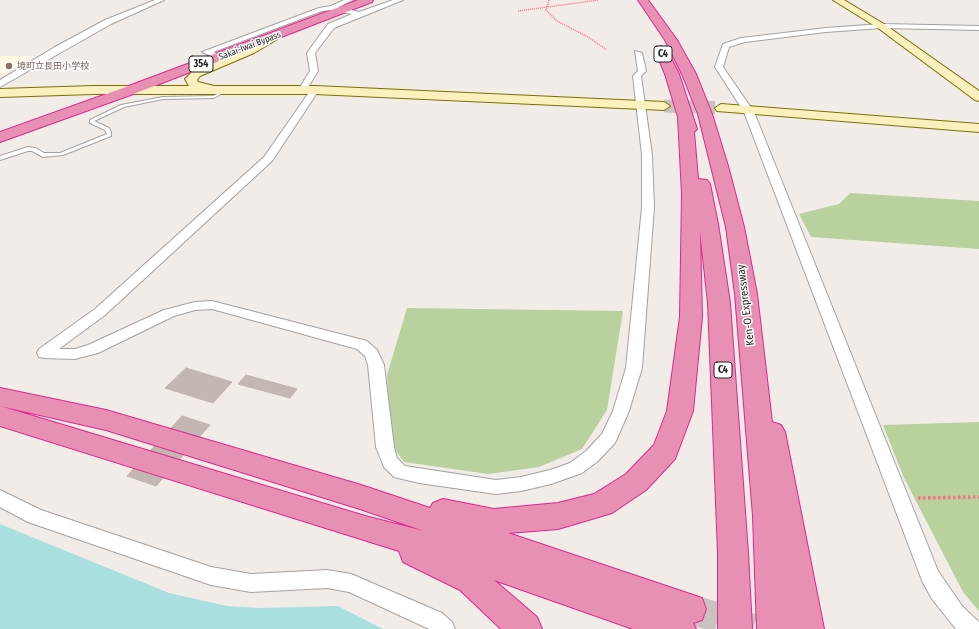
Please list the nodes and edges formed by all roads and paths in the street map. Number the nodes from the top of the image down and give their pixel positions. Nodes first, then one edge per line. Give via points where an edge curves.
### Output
1 (160, 0) edge
2 (350, 0) edge
3 (368, 0) edge
4 (400, 0) edge
5 (549, 0) edge
6 (600, 0) edge
7 (630, 0) edge
8 (643, 0) edge
9 (838, 0) edge
10 (548, 7) junction
11 (336, 9) junction
12 (518, 11) dead end
13 (359, 14) junction
14 (881, 26) junction
15 (979, 28) edge
16 (272, 38) junction
17 (607, 50) dead end
18 (638, 53) dead end
19 (220, 57) junction
20 (0, 84) edge
21 (131, 90) junction
22 (218, 90) junction
23 (308, 90) junction
24 (0, 93) edge
25 (979, 97) edge
26 (642, 104) junction
27 (720, 108) tunnel mouth
28 (748, 109) junction
29 (675, 110) junction
30 (979, 128) edge
31 (0, 137) edge
32 (0, 144) edge
33 (0, 158) edge
34 (746, 294) junction
35 (0, 397) edge
36 (0, 416) edge
37 (979, 496) edge
38 (361, 497) junction
39 (0, 498) edge
40 (900, 498) junction
41 (365, 529) junction
42 (685, 619) edge
43 (444, 629) edge
44 (525, 629) edge
45 (735, 629) edge
46 (774, 629) edge
47 (807, 629) edge
48 (971, 629) edge

1 - 20 street via 108,22
2 - 11 street
3 - 11 highway, Sakai-Iwai Bypass / 354
4 - 13 street
5 - 10 path
6 - 10 path
7 - 29 highway, C4 via 656,41 672,74
8 - 34 highway, Ken-O Expressway / C4 via 671,40 689,74 705,114 735,227
9 - 14 street
10 - 12 path
10 - 17 path via 546,10 557,21
11 - 13 street
11 - 16 highway, Sakai-Iwai Bypass / 354
11 - 19 street via 321,10 206,52
13 - 23 street via 331,26 311,53 314,71
14 - 15 street
14 - 25 street
14 - 28 street via 826,30 728,44 724,49 720,71
16 - 19 highway, Sakai-Iwai Bypass / 354
16 - 22 street via 250,51 196,74 191,79 192,84
18 - 26 street via 642,71 638,76
19 - 21 highway, Sakai-Iwai Bypass / 354
21 - 22 street
21 - 24 street
21 - 31 highway, Sakai-Iwai Bypass / 354
21 - 32 highway, Sakai-Iwai Bypass / 354
22 - 23 street
22 - 33 lane via 219,94 214,97 163,98 116,109 92,120 107,129 109,135 61,154 43,155 28,149
23 - 26 street
23 - 26 street via 268,159 100,312 44,353 64,356 76,354 169,313 195,306 212,305 362,345 372,354 376,365 385,447 390,462 400,472 496,487 551,477 576,468 609,438 621,411 634,368 648,207 647,155
26 - 29 street
27 - 28 street
28 - 30 street
28 - 40 street
29 - 38 highway via 691,194 691,317 680,411 665,451 636,482 602,504 558,516 494,522
29 - 45 highway, C4 via 709,224 719,303
34 - 46 highway, Ken-O Expressway / C4 via 768,516
34 - 47 highway
35 - 38 highway via 106,420
36 - 41 highway
37 - 40 path
38 - 42 highway
39 - 43 street via 35,516 211,576 251,583 327,579 351,583 435,620
40 - 48 street via 930,576 955,613
41 - 42 highway
41 - 44 highway via 471,580

